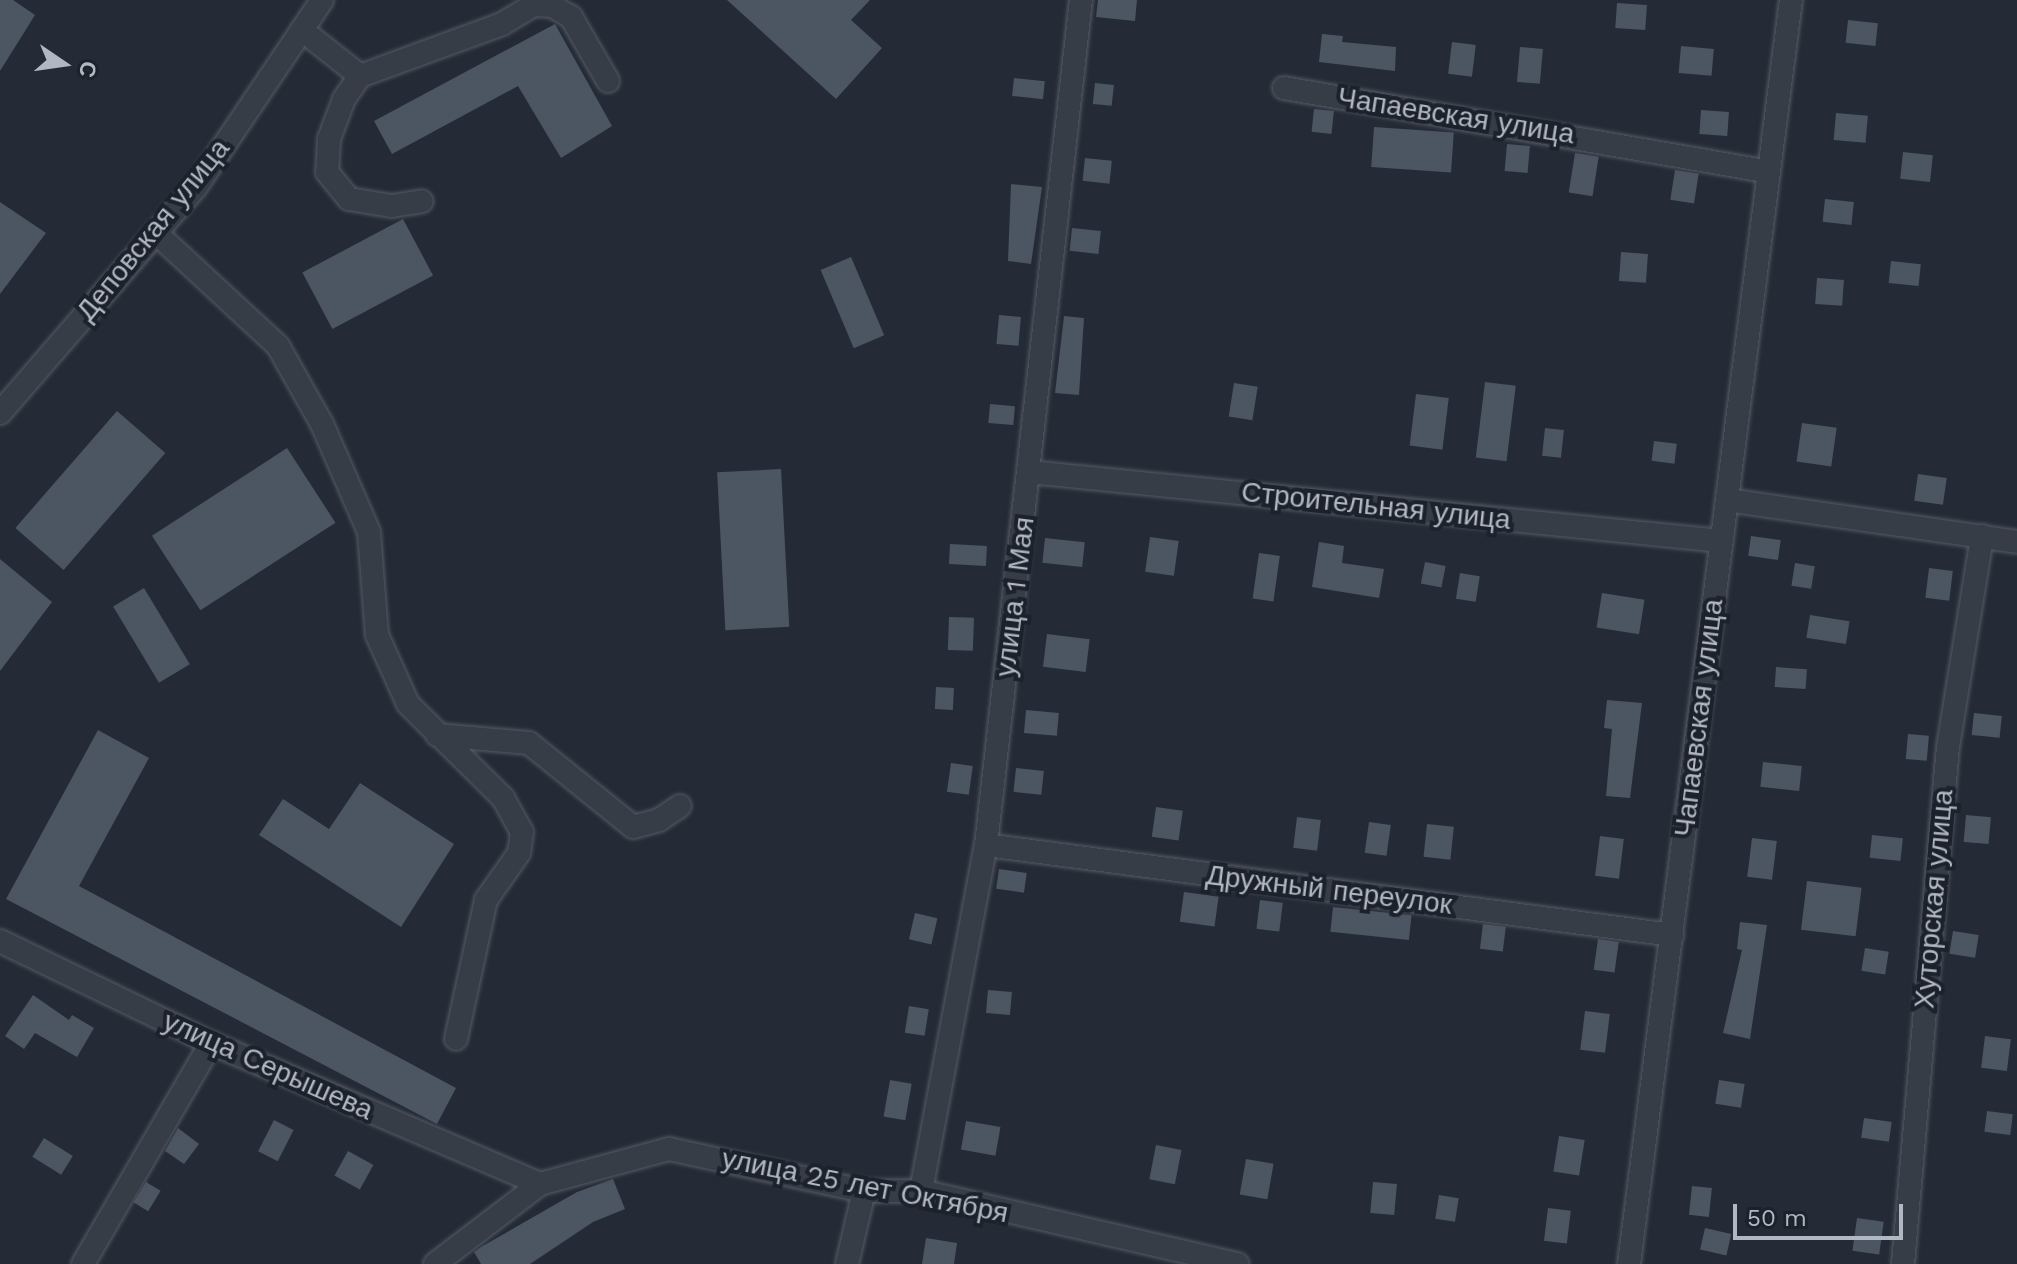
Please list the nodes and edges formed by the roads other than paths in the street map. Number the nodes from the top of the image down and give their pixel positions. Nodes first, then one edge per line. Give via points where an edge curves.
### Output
1 (322, 0) edge
2 (1081, 0) edge
3 (1791, 0) edge
4 (302, 30) junction
5 (360, 76) junction
6 (608, 81) dead end
7 (1284, 88) dead end
8 (1769, 172) junction
9 (422, 201) dead end
10 (156, 233) junction
11 (0, 413) edge
12 (1029, 472) junction
13 (1727, 500) junction
14 (1982, 536) junction
15 (1722, 541) junction
16 (2017, 542) edge
17 (437, 735) junction
18 (680, 806) dead end
19 (986, 845) junction
20 (1672, 935) junction
21 (0, 941) edge
22 (456, 1039) dead end
23 (211, 1043) junction
24 (540, 1184) junction
25 (864, 1191) junction
26 (921, 1191) junction
27 (83, 1264) edge
28 (435, 1264) edge
29 (847, 1264) edge
30 (1238, 1264) edge
31 (1629, 1264) edge
32 (1903, 1264) edge

1 - 4 street, Деповская улица
2 - 12 street, улица 1 Мая
3 - 8 street, Чапаевская улица
4 - 5 street
4 - 10 street, Деповская улица via 196,187
5 - 6 street via 502,24 534,5 552,6 571,17
5 - 9 street via 344,99 329,139 327,172 349,199 392,206
7 - 8 street, Чапаевская улица
8 - 13 street, Чапаевская улица
10 - 11 street, Деповская улица
10 - 17 street via 278,346 322,424 369,532 377,635 408,704
12 - 15 street, Строительная улица
12 - 19 street, улица 1 Мая
13 - 14 street
13 - 15 street, Чапаевская улица
14 - 16 street
14 - 32 street, Хуторская улица via 1948,747
15 - 20 street, Чапаевская улица
17 - 18 street via 529,743 633,827 659,820
17 - 22 street via 503,798 522,832 519,853 486,900
19 - 20 street, Дружный переулок
19 - 26 street, улица 1 Мая
20 - 31 street, Чапаевская улица
21 - 23 street, улица Серышева
23 - 24 street, улица Серышева
23 - 27 street
24 - 25 street, улица 25 лет Октября via 669,1149
24 - 28 street
25 - 26 street, улица 25 лет Октября
25 - 29 street
26 - 30 street, улица 25 лет Октября

